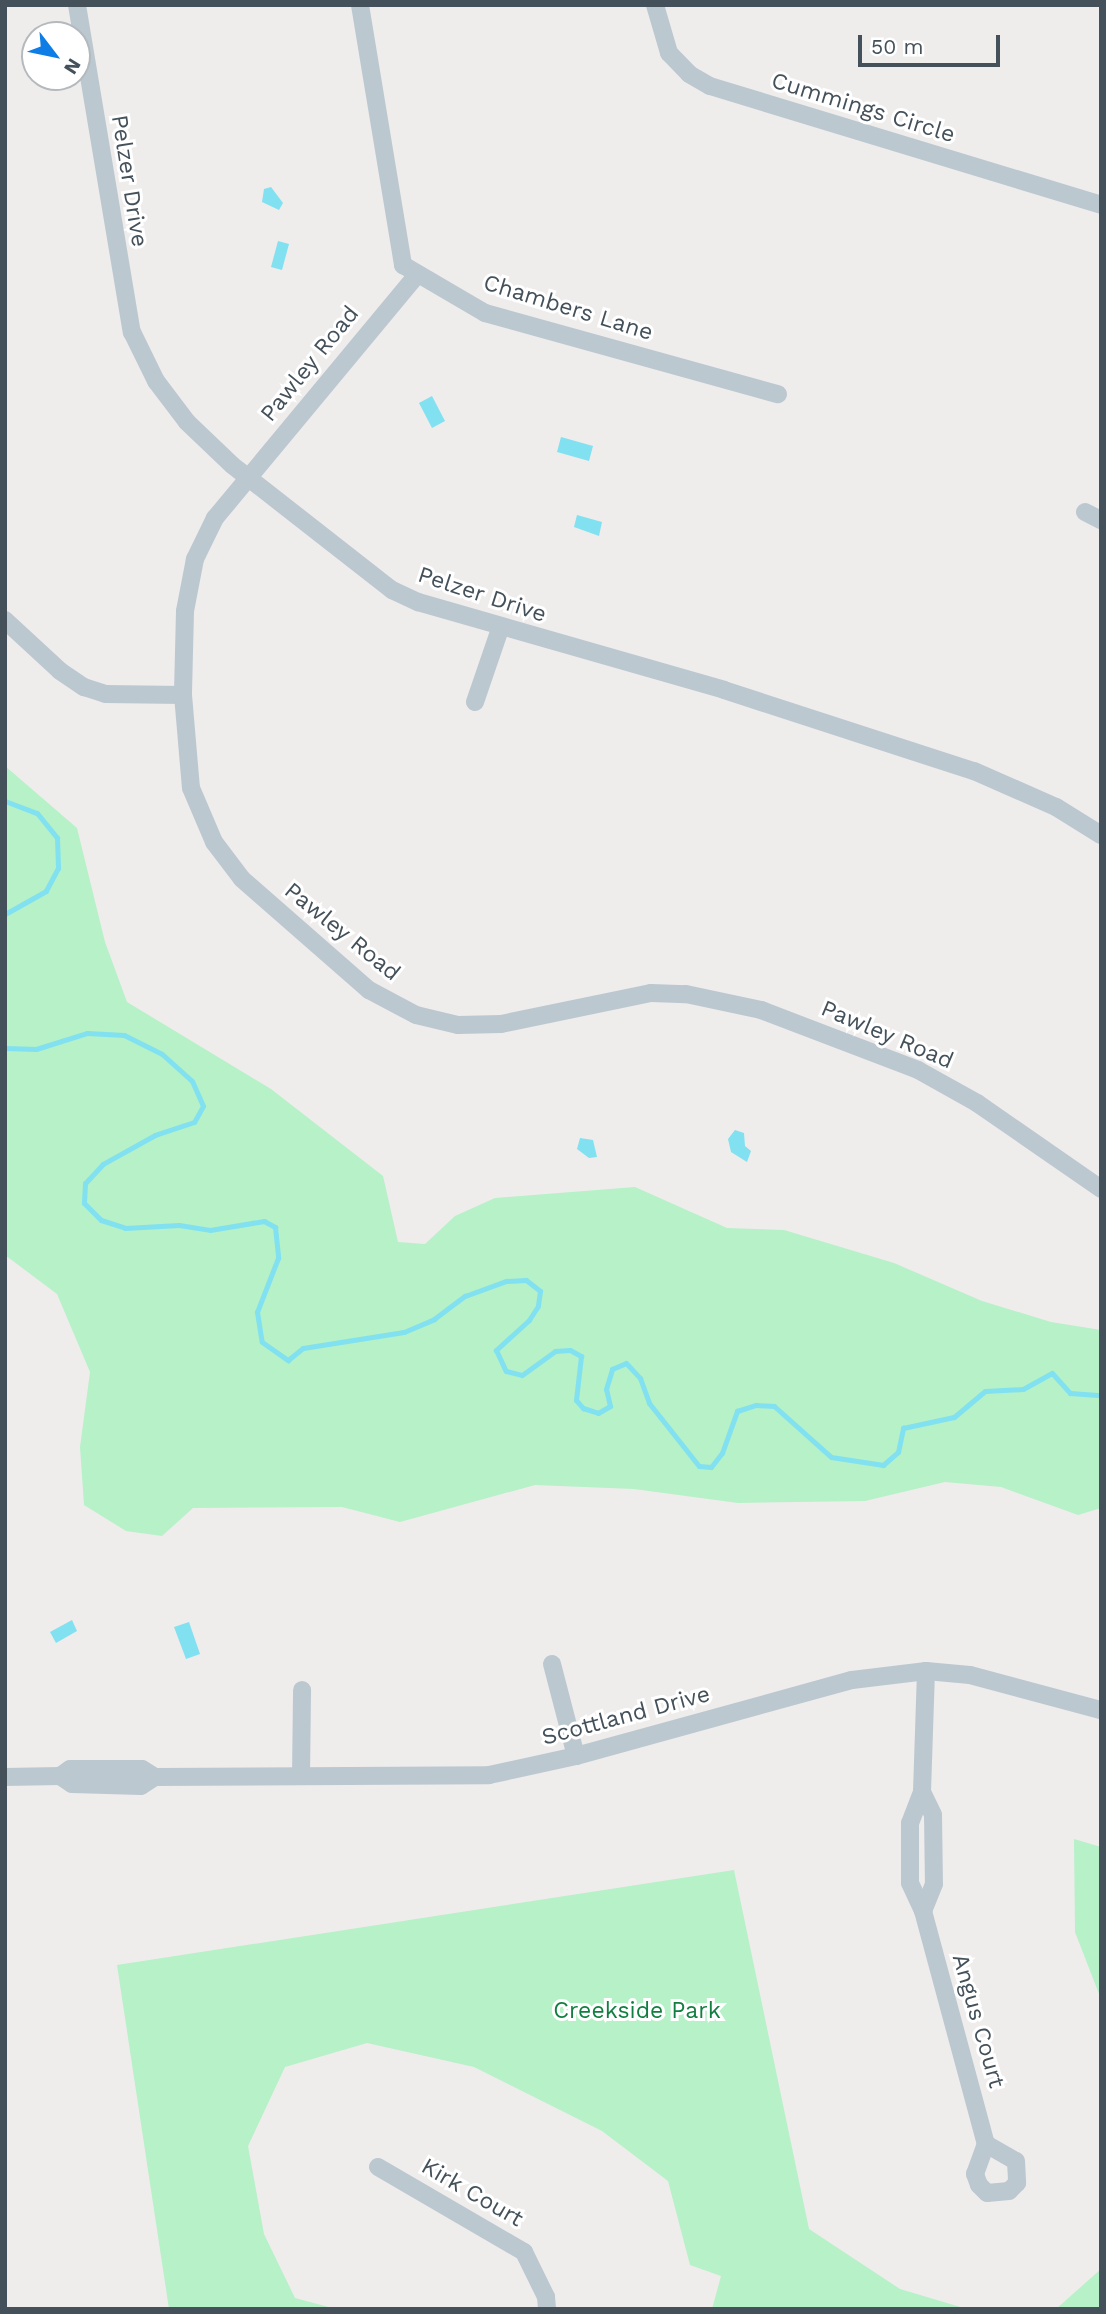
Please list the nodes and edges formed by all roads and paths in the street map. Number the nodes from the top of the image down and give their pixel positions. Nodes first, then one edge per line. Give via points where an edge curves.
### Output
1 (77, 5) edge
2 (360, 5) edge
3 (655, 5) edge
4 (1101, 205) edge
5 (416, 276) junction
6 (778, 394) dead end
7 (249, 477) junction
8 (5, 620) edge
9 (500, 629) junction
10 (183, 695) junction
11 (475, 702) dead end
12 (1101, 835) edge
13 (1101, 1189) edge
14 (552, 1664) dead end
15 (926, 1671) junction
16 (302, 1690) dead end
17 (1101, 1710) edge
18 (576, 1756) junction
19 (300, 1776) junction
20 (5, 1777) edge
21 (986, 2144) dead end
22 (378, 2167) dead end
23 (547, 2309) edge

1 - 7 street, Pelzer Drive via 132,332 156,381 187,422
2 - 5 street, Chambers Lane via 398,253
3 - 4 street, Cummings Circle via 669,53 689,74 710,86
5 - 6 street, Chambers Lane via 485,313
5 - 7 street, Pawley Road
7 - 9 street, Pelzer Drive via 392,590
7 - 10 street, Pawley Road via 215,519 195,559 186,611
8 - 10 street via 84,687 105,694
9 - 11 street
9 - 12 street, Pelzer Drive via 724,690 974,771 1056,807
10 - 13 street, Pawley Road via 191,788 214,842 275,912 369,990 400,1007 458,1025 501,1024 651,993 686,994 761,1010 918,1070 977,1103
14 - 18 street
15 - 17 street, Scottland Drive via 970,1675
15 - 18 street, Scottland Drive via 852,1680
15 - 21 street, Angus Court via 922,1792 910,1823 910,1883 923,1911
16 - 19 street
18 - 19 street, Scottland Drive via 489,1775
19 - 20 street, Scottland Drive via 155,1777 141,1786 72,1784 60,1776
22 - 23 street, Kirk Court via 524,2252 546,2297

